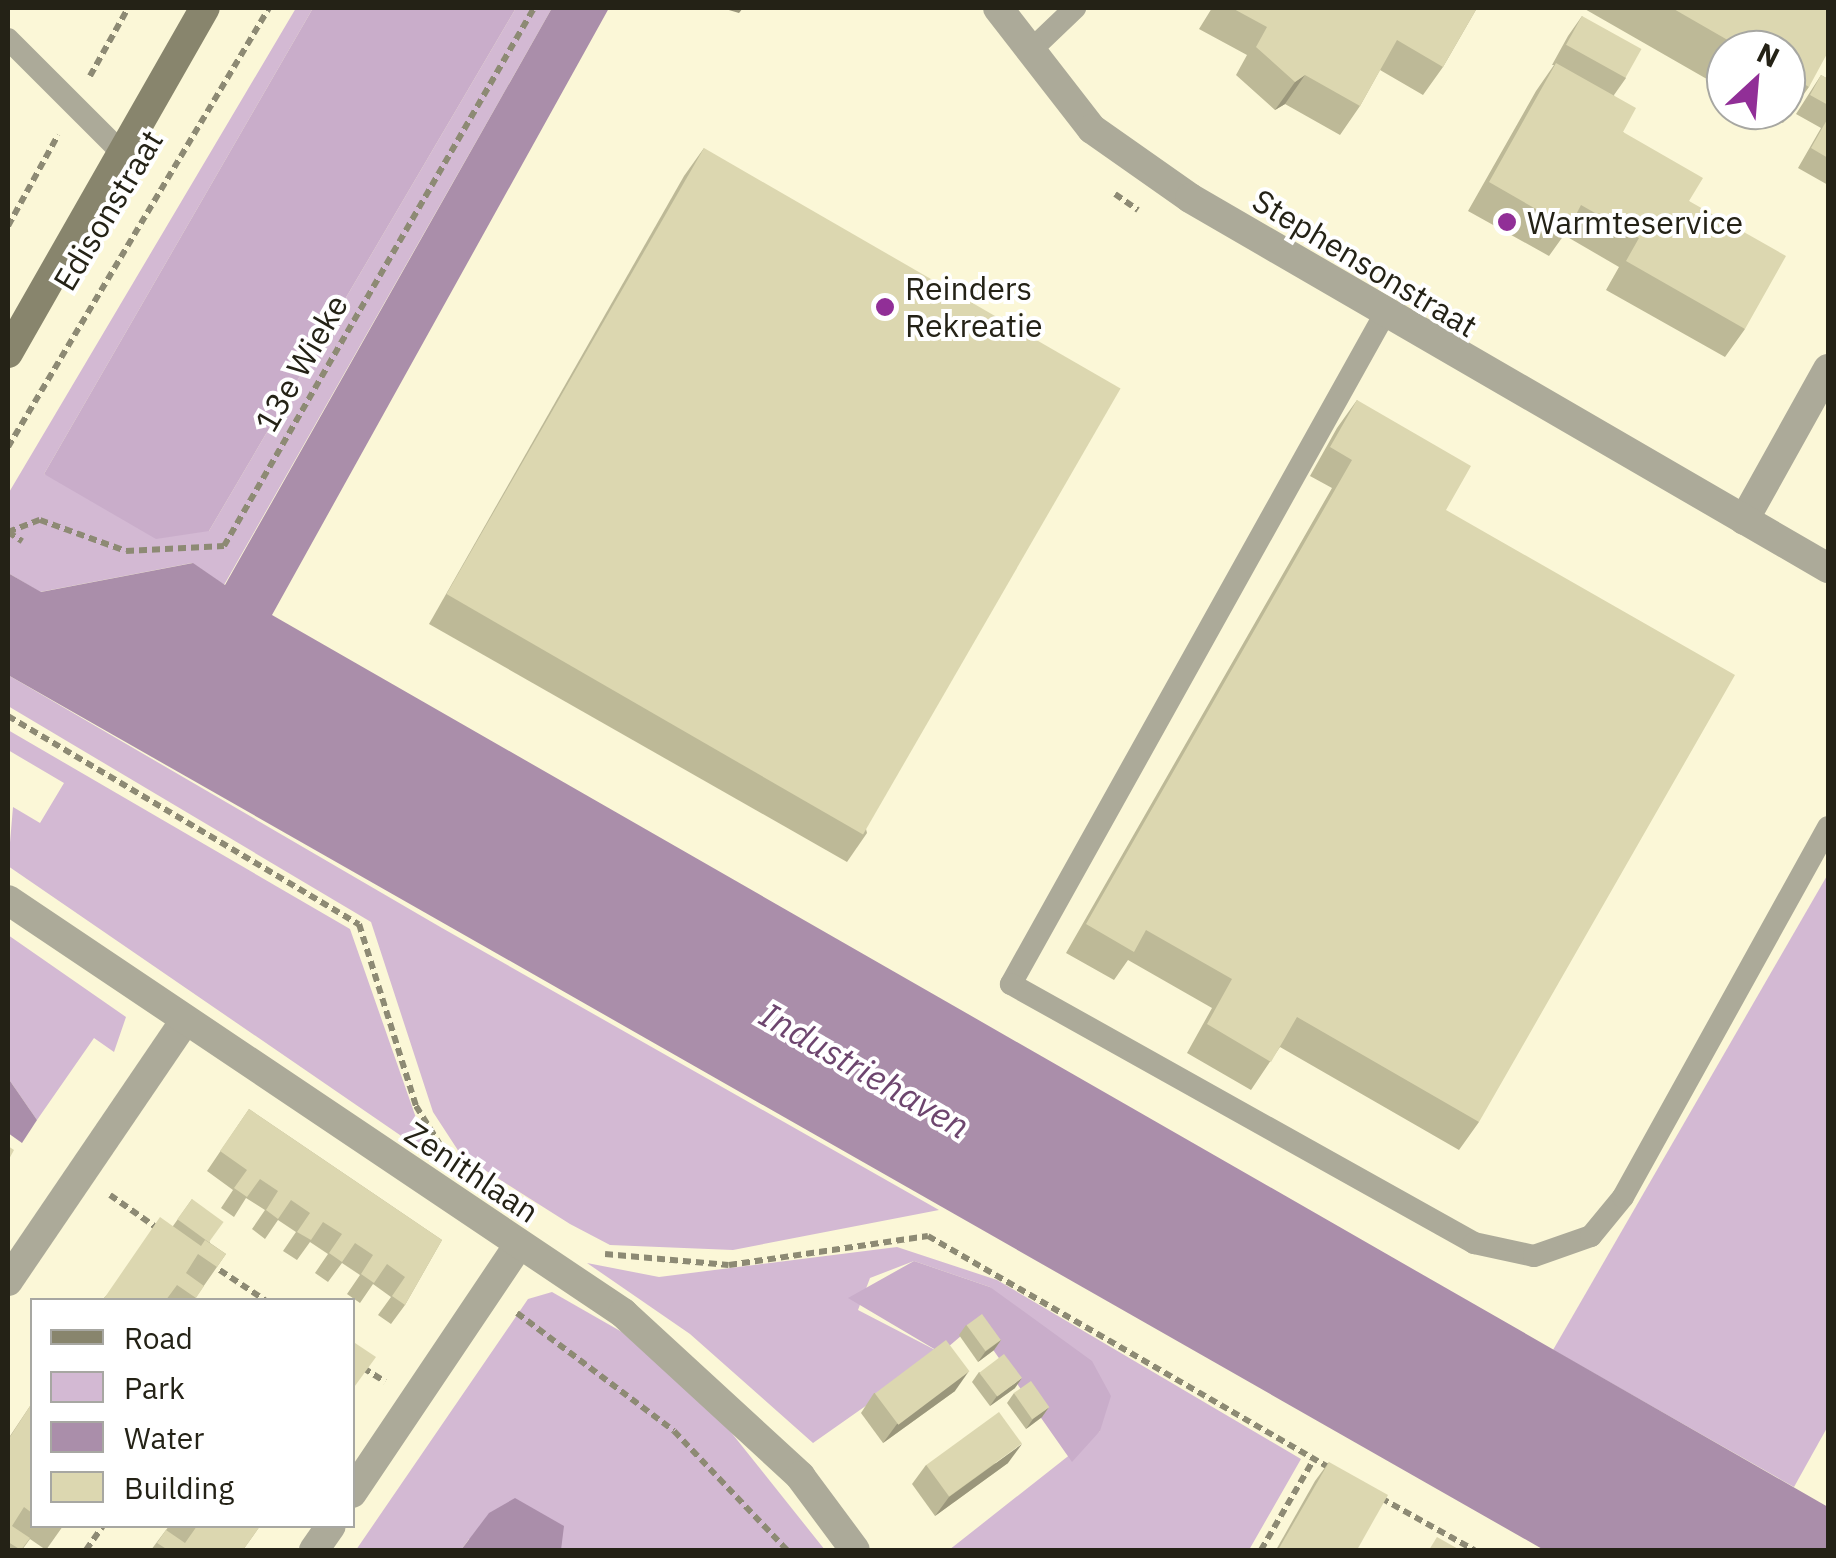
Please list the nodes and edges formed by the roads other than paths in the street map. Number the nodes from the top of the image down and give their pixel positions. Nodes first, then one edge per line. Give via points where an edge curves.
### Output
1 (205, 8) edge
2 (998, 8) edge
3 (1075, 8) edge
4 (8, 40) edge
5 (1029, 52) junction
6 (122, 153) junction
7 (1383, 317) junction
8 (8, 352) edge
9 (1828, 369) edge
10 (1744, 520) junction
11 (1828, 568) edge
12 (1828, 827) edge
13 (8, 900) edge
14 (184, 1021) junction
15 (518, 1246) junction
16 (8, 1282) edge
17 (355, 1489) edge
18 (330, 1528) edge
19 (314, 1550) edge
20 (854, 1550) edge

1 - 6 main road, Edisonstraat
2 - 5 street, Stephensonstraat
3 - 5 lane
4 - 6 lane
5 - 7 street, Stephensonstraat via 1092,129
6 - 8 main road, Edisonstraat
7 - 10 street, Stephensonstraat
7 - 12 lane via 1010,984 1474,1243 1534,1256 1591,1236 1623,1197
9 - 10 street
10 - 11 street, Stephensonstraat
13 - 14 street, Zenithlaan
14 - 15 street, Zenithlaan
14 - 16 street
15 - 17 street
15 - 20 street, Zenithlaan via 681,1359 800,1476
18 - 19 street

